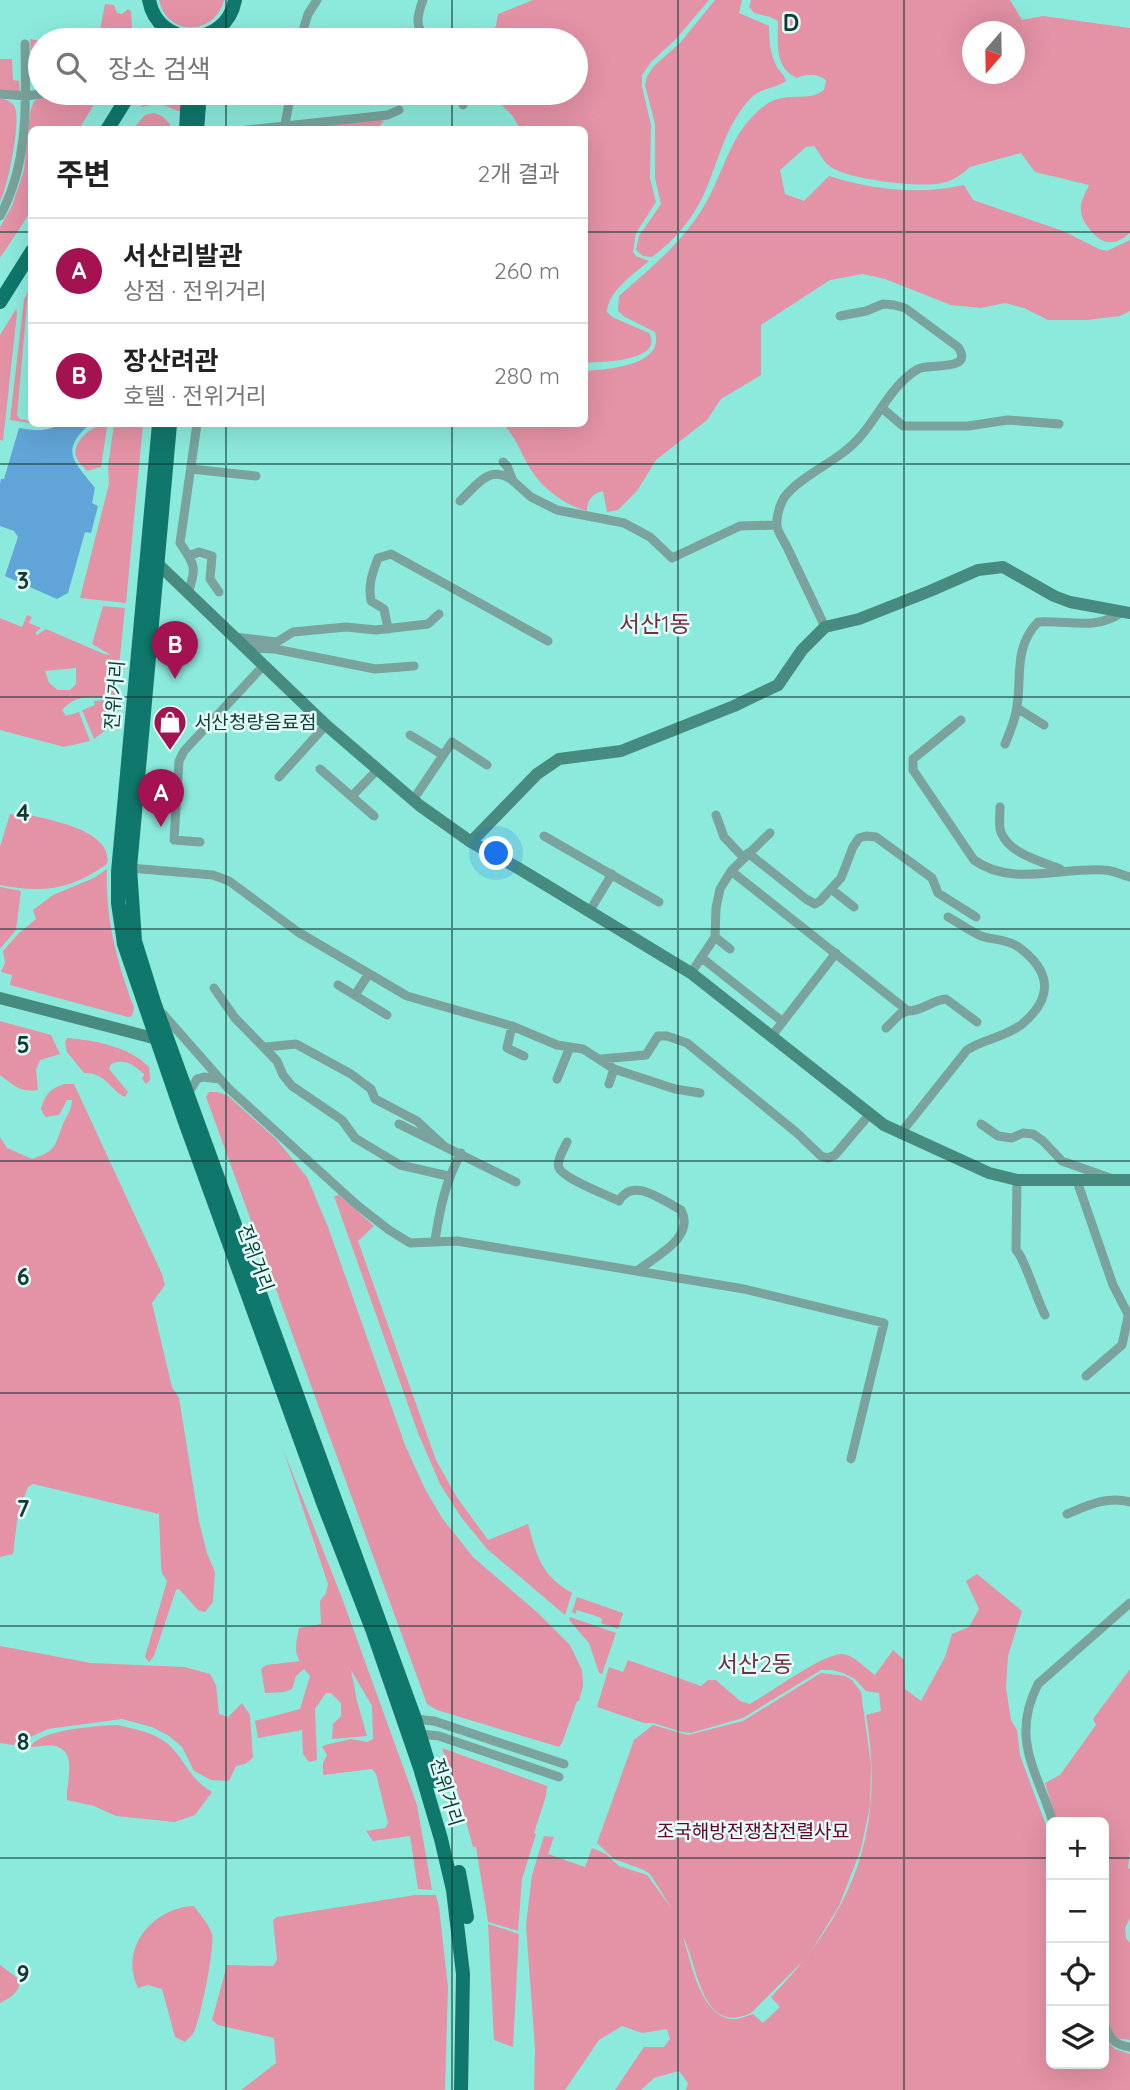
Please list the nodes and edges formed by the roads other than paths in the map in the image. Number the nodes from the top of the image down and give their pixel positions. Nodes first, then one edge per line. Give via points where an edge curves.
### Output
1 (149, 0) edge
2 (235, 0) edge
3 (317, 0) edge
4 (423, 0) edge
5 (160, 28) edge
6 (219, 28) edge
7 (304, 28) edge
8 (419, 28) edge
9 (25, 44) dead end
10 (0, 94) edge
11 (26, 96) junction
12 (123, 105) edge
13 (187, 105) edge
14 (199, 105) edge
15 (288, 105) edge
16 (399, 110) dead end
17 (109, 126) edge
18 (186, 126) edge
19 (197, 126) edge
20 (284, 126) edge
21 (293, 126) edge
22 (0, 216) edge
23 (28, 257) edge
24 (0, 302) edge
25 (840, 316) dead end
26 (882, 408) junction
27 (1059, 424) dead end
28 (159, 427) edge
29 (170, 427) edge
30 (197, 427) edge
31 (503, 462) dead end
32 (191, 469) junction
33 (256, 476) dead end
34 (513, 481) junction
35 (460, 501) dead end
36 (777, 525) junction
37 (189, 556) junction
38 (158, 564) junction
39 (219, 592) dead end
40 (188, 593) junction
41 (1126, 613) edge
42 (439, 614) dead end
43 (825, 627) junction
44 (388, 629) junction
45 (233, 637) junction
46 (548, 641) dead end
47 (245, 648) junction
48 (264, 665) junction
49 (414, 666) dead end
50 (1017, 709) junction
51 (961, 720) dead end
52 (326, 725) junction
53 (1044, 725) dead end
54 (410, 734) dead end
55 (1005, 744) dead end
56 (443, 755) junction
57 (487, 765) dead end
58 (320, 769) dead end
59 (378, 769) junction
60 (279, 777) dead end
61 (353, 795) junction
62 (413, 800) junction
63 (1000, 807) dead end
64 (716, 815) dead end
65 (374, 816) dead end
66 (770, 833) dead end
67 (544, 836) dead end
68 (200, 842) dead end
69 (471, 842) junction
70 (745, 855) junction
71 (130, 868) junction
72 (731, 871) junction
73 (1065, 871) junction
74 (612, 874) junction
75 (1130, 877) edge
76 (831, 889) junction
77 (659, 902) dead end
78 (853, 907) dead end
79 (589, 912) junction
80 (948, 917) dead end
81 (976, 917) dead end
82 (715, 936) junction
83 (730, 948) dead end
84 (836, 953) junction
85 (702, 958) junction
86 (691, 972) junction
87 (368, 975) junction
88 (338, 985) dead end
89 (214, 988) dead end
90 (355, 995) junction
91 (0, 998) edge
92 (155, 1005) junction
93 (908, 1011) junction
94 (387, 1015) dead end
95 (783, 1022) junction
96 (977, 1022) dead end
97 (512, 1026) junction
98 (886, 1028) dead end
99 (771, 1037) junction
100 (157, 1039) junction
101 (266, 1047) junction
102 (570, 1047) junction
103 (524, 1056) dead end
104 (601, 1059) junction
105 (614, 1069) junction
106 (219, 1079) junction
107 (557, 1079) dead end
108 (609, 1084) dead end
109 (700, 1093) dead end
110 (188, 1095) junction
111 (869, 1115) junction
112 (399, 1124) dead end
113 (981, 1124) dead end
114 (901, 1134) junction
115 (567, 1142) dead end
116 (444, 1146) junction
117 (461, 1153) junction
118 (448, 1176) junction
119 (1115, 1180) junction
120 (1130, 1180) edge
121 (1017, 1181) junction
122 (1077, 1181) junction
123 (516, 1182) dead end
124 (435, 1240) junction
125 (637, 1271) junction
126 (1045, 1315) dead end
127 (1129, 1317) edge
128 (1086, 1376) dead end
129 (851, 1459) dead end
130 (1130, 1502) edge
131 (1067, 1514) dead end
132 (1130, 1603) edge
133 (417, 1726) junction
134 (564, 1764) dead end
135 (559, 1777) dead end
136 (1051, 1817) edge
137 (1109, 2036) edge
138 (1130, 2047) edge
139 (461, 2090) edge
140 (471, 2090) edge

1 - 5 main road
2 - 6 main road via 228,20
3 - 7 street
4 - 8 street
9 - 11 street
10 - 11 street
11 - 22 street via 18,174
12 - 17 main road
13 - 18 main road
14 - 19 main road
15 - 20 street
16 - 21 street
23 - 24 main road
25 - 26 street via 883,304 905,308 961,351 955,365 929,365 913,372
26 - 27 street via 903,426 968,426 1008,420
26 - 36 street via 843,453 786,495
28 - 100 main road, 전위거리 via 118,872 124,944
29 - 38 main road, 전위거리
30 - 32 street
31 - 34 street
32 - 33 street
32 - 37 street via 180,543
34 - 35 street via 503,474 487,475
34 - 36 street via 557,510 624,523 650,537 672,558 740,526
36 - 43 street
37 - 39 street via 199,552 212,556 211,579
37 - 40 street via 194,576
38 - 40 street
38 - 71 main road, 전위거리
40 - 45 street
41 - 43 street via 1070,602 1012,571 992,567 859,619
41 - 50 street via 1098,623 1038,622 1021,649
42 - 44 street via 428,624
43 - 69 street via 778,685 621,751 559,759 537,774
44 - 45 street via 293,632 277,642
44 - 46 street via 384,609 372,601 369,589 378,558 391,555
45 - 47 street
47 - 48 street
47 - 49 street via 275,649 375,669
48 - 52 street
48 - 68 street via 179,761 174,840
50 - 53 street
50 - 55 street
51 - 73 street via 920,751 913,759 913,770 966,849 985,868 1004,874
52 - 59 street
52 - 60 street
54 - 56 street
56 - 57 street via 452,742
56 - 62 street
58 - 61 street
59 - 61 street
59 - 62 street
61 - 65 street
62 - 69 street
63 - 73 street via 1000,831 1011,846
64 - 70 street via 724,837
66 - 70 street
67 - 74 street
69 - 79 street
70 - 72 street
70 - 76 street via 815,904
71 - 87 street via 213,875 229,881 298,932
71 - 92 main road, 전위거리 via 135,941
72 - 82 street via 720,889
72 - 84 street
73 - 75 street via 1104,870
74 - 77 street
74 - 79 street
76 - 78 street
76 - 81 street via 859,838 876,837 932,878 938,893
79 - 86 street
80 - 114 street via 981,936 1018,947 1046,983 1045,997 1021,1025 967,1050
82 - 83 street
82 - 85 street
84 - 93 street
84 - 95 street
85 - 86 street
85 - 95 street
86 - 99 street
87 - 90 street
87 - 97 street via 407,996
88 - 90 street
89 - 101 street via 235,1018
90 - 94 street
91 - 100 street
92 - 106 street
92 - 110 main road, 전위거리
93 - 96 street via 946,999
93 - 98 street
95 - 99 street
97 - 102 street
97 - 103 street via 507,1048
99 - 111 street
100 - 139 main road, 전위거리 via 372,1629 442,1839 463,1974
101 - 116 street via 296,1044 351,1074 371,1089 376,1099 417,1121
101 - 118 street via 292,1086 342,1120 355,1138 400,1165
102 - 104 street
102 - 107 street
104 - 105 street
104 - 111 street via 646,1055 658,1036 687,1043 821,1156 835,1155
105 - 108 street
105 - 109 street
106 - 110 street via 197,1079
106 - 124 street via 389,1230 410,1243
110 - 133 main road, 전위거리
111 - 114 street
112 - 116 street
113 - 119 street via 998,1136 1034,1134 1062,1161
114 - 121 street via 989,1174
115 - 125 street via 558,1164 569,1177 619,1201 630,1190 641,1189 681,1210 683,1225 674,1246
116 - 117 street
117 - 118 street
117 - 123 street
118 - 124 street
119 - 120 street
119 - 122 street
121 - 122 street
121 - 126 street via 1016,1250
122 - 127 street
124 - 125 street
125 - 129 street via 744,1289 884,1322
127 - 128 street via 1122,1345
130 - 131 street via 1100,1501
132 - 136 street via 1038,1685 1029,1701 1027,1754
133 - 134 street via 434,1721
133 - 135 street
133 - 140 main road, 전위거리 via 463,1890 472,1974
137 - 138 street via 1118,2045

